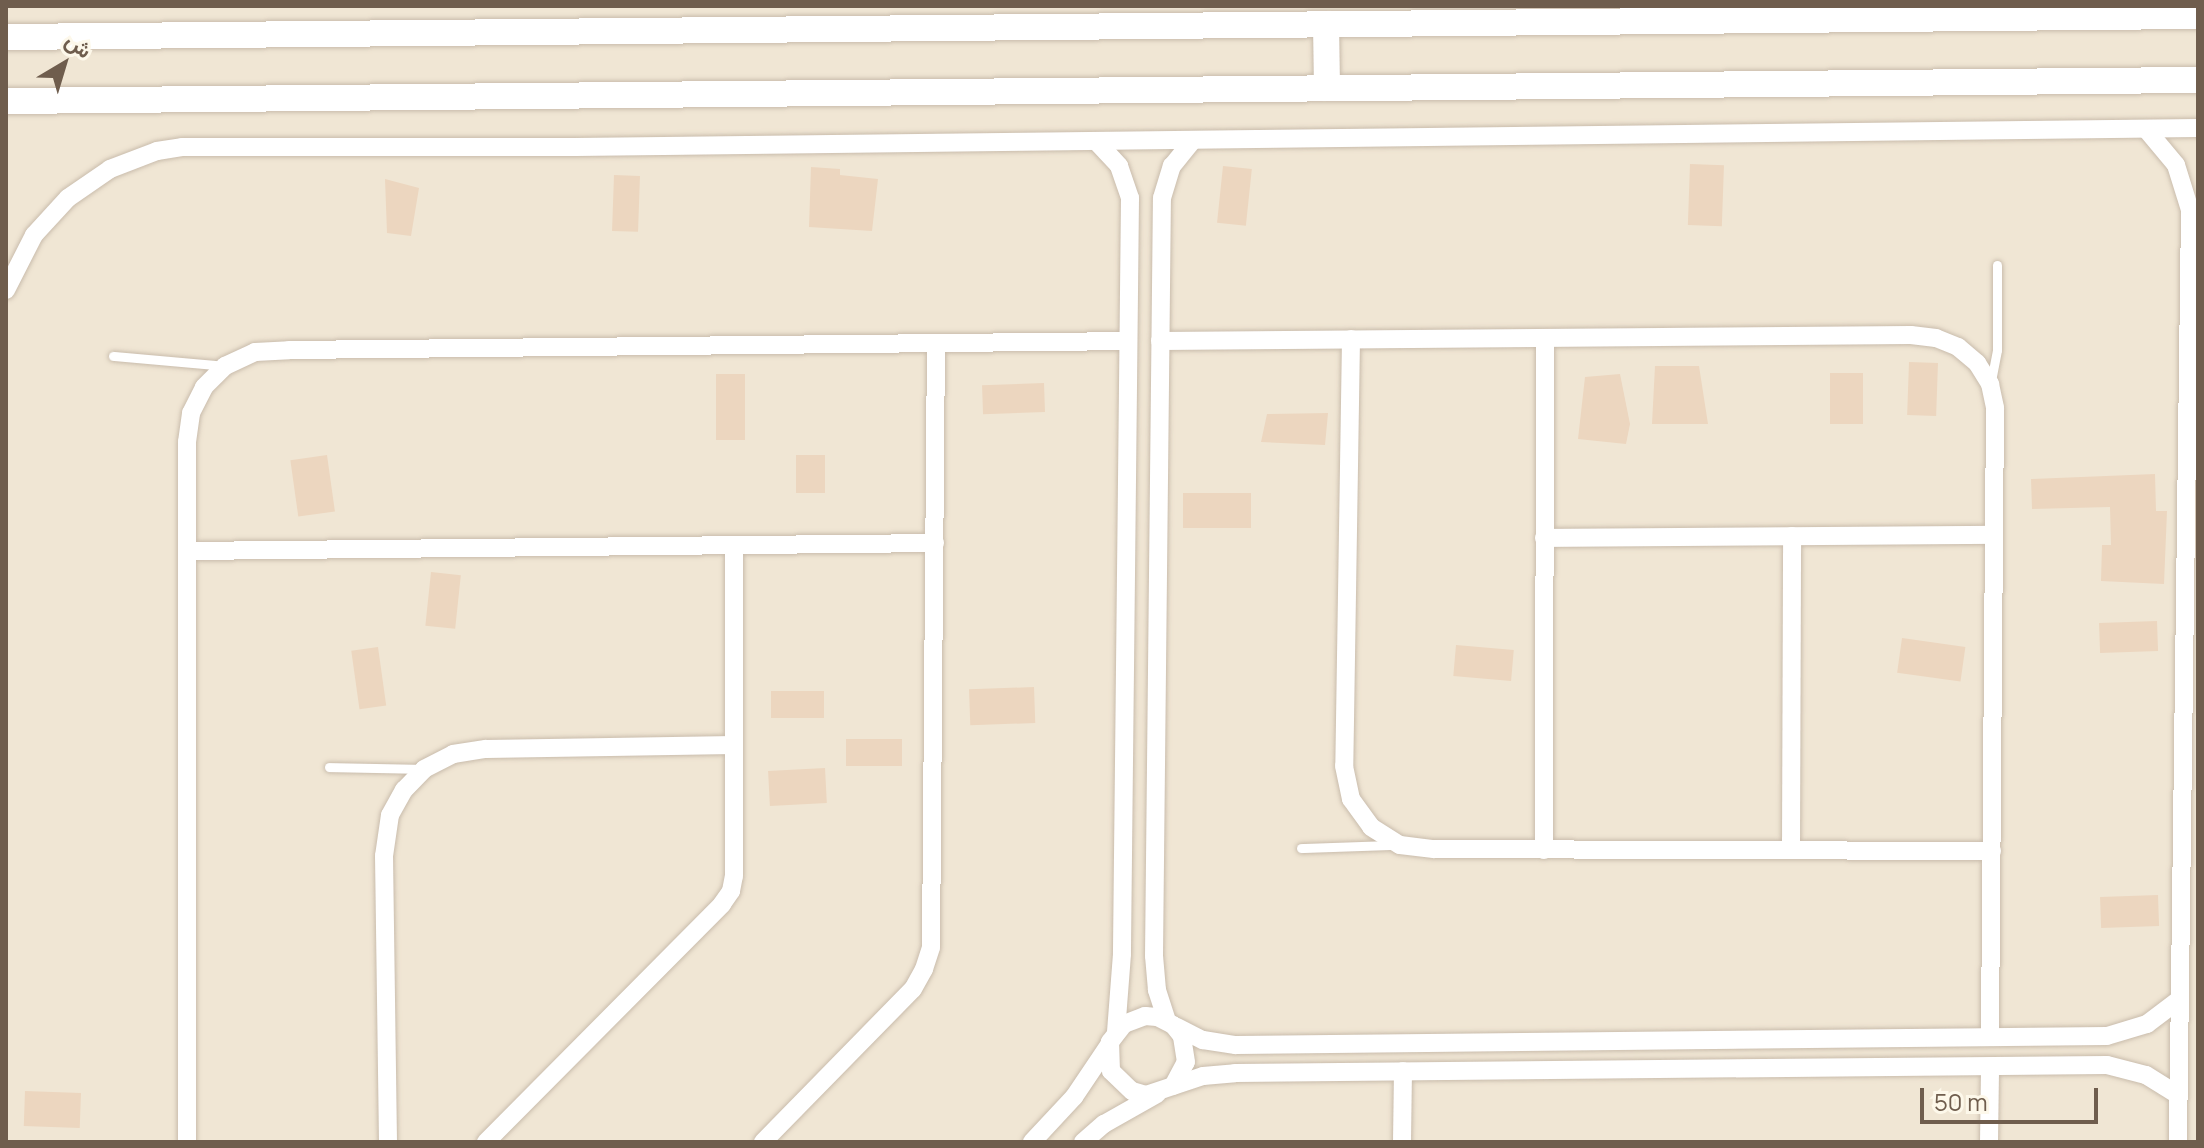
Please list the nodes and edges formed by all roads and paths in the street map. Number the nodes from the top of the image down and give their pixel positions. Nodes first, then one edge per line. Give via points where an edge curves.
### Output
1 (2198, 16) edge
2 (1326, 24) junction
3 (6, 37) edge
4 (2198, 80) edge
5 (1327, 88) junction
6 (11, 106) edge
7 (2198, 128) edge
8 (2146, 129) junction
9 (1193, 140) junction
10 (1096, 141) junction
11 (1997, 265) dead end
12 (6, 290) edge
13 (1545, 338) junction
14 (1351, 339) junction
15 (1128, 341) junction
16 (1160, 341) junction
17 (936, 343) junction
18 (113, 356) dead end
19 (225, 366) junction
20 (1990, 384) junction
21 (1994, 535) junction
22 (1792, 536) junction
23 (1544, 538) junction
24 (935, 543) junction
25 (734, 545) junction
26 (187, 551) junction
27 (734, 745) junction
28 (329, 767) dead end
29 (424, 769) junction
30 (1400, 845) junction
31 (1301, 848) dead end
32 (1544, 850) junction
33 (1791, 850) junction
34 (1992, 851) junction
35 (2180, 999) junction
36 (1170, 1023) junction
37 (1113, 1037) junction
38 (1990, 1037) junction
39 (1990, 1066) junction
40 (1403, 1071) junction
41 (1167, 1089) junction
42 (2179, 1096) junction
43 (187, 1142) edge
44 (388, 1142) edge
45 (486, 1142) edge
46 (763, 1142) edge
47 (1032, 1142) edge
48 (1083, 1142) edge
49 (1402, 1142) edge
50 (1989, 1142) edge
51 (2178, 1142) edge

1 - 2 street
2 - 3 street
2 - 5 street
4 - 5 street
5 - 6 street
7 - 8 street
8 - 9 street
8 - 35 street via 2176,165 2190,210
9 - 10 street
9 - 16 street via 1172,166 1162,198
10 - 12 street via 182,147 121,164 68,198 34,235
10 - 15 street via 1119,166 1130,198
11 - 20 lane via 1997,350
13 - 14 street
13 - 20 street via 1936,338 1967,355
13 - 23 street
14 - 16 street
14 - 30 street via 1344,766 1351,799 1371,827
15 - 17 street
15 - 37 street via 1122,954
16 - 36 street via 1154,956 1157,990
17 - 19 street via 289,350 255,352
17 - 24 street
18 - 19 lane
19 - 26 street via 204,387 191,413
20 - 21 street via 1995,408
21 - 22 street
21 - 34 street
22 - 23 street
22 - 33 street
23 - 32 street
24 - 25 street
24 - 46 street via 931,947 913,989
25 - 26 street
25 - 27 street
26 - 43 street
27 - 29 street via 486,749 453,754
27 - 45 street via 734,876 727,898
28 - 29 lane
29 - 44 street via 390,815 384,856
30 - 31 lane
30 - 32 street
32 - 33 street
33 - 34 street
34 - 38 street
35 - 38 street via 2147,1024 2107,1036
35 - 42 street
36 - 37 street via 1145,1016 1124,1024
36 - 38 street via 1203,1040 1236,1045
36 - 41 street via 1182,1036 1186,1062
37 - 41 street via 1108,1057 1120,1083 1146,1095
37 - 47 street via 1074,1097
39 - 40 street
39 - 42 street via 2107,1065 2146,1075
39 - 50 street
40 - 41 street via 1227,1073
40 - 49 street
41 - 48 street via 1132,1106
42 - 51 street

